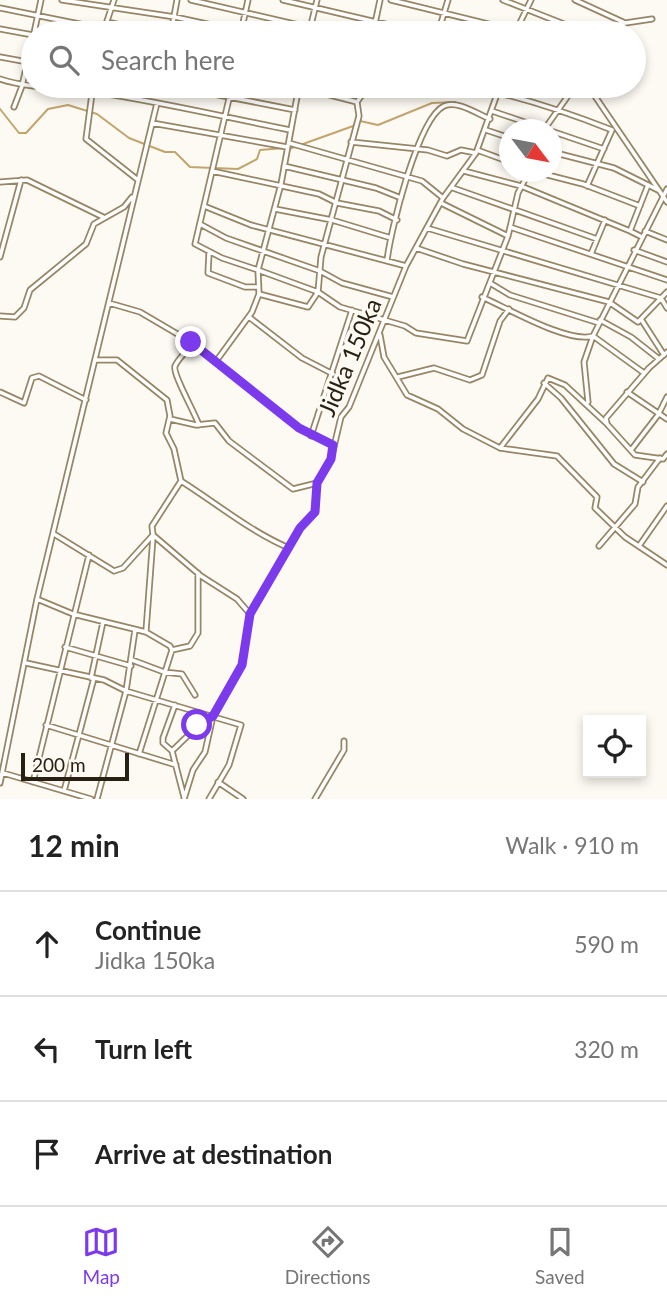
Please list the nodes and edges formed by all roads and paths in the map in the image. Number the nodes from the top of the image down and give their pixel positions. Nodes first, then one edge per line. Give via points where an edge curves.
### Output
1 (41, 0) edge
2 (62, 0) edge
3 (114, 0) edge
4 (177, 0) edge
5 (191, 0) edge
6 (248, 0) edge
7 (283, 0) edge
8 (317, 0) edge
9 (380, 0) edge
10 (391, 0) edge
11 (448, 0) edge
12 (503, 0) edge
13 (531, 0) edge
14 (575, 0) edge
15 (111, 7) junction
16 (527, 7) junction
17 (0, 8) edge
18 (315, 9) junction
19 (246, 13) junction
20 (444, 14) junction
21 (37, 15) junction
22 (174, 17) junction
23 (652, 19) dead end
24 (36, 21) edge
25 (62, 21) edge
26 (107, 21) edge
27 (173, 21) edge
28 (192, 21) edge
29 (244, 21) edge
30 (274, 21) edge
31 (312, 21) edge
32 (370, 21) edge
33 (375, 21) edge
34 (442, 21) edge
35 (472, 21) edge
36 (520, 21) edge
37 (556, 21) edge
38 (622, 21) edge
39 (633, 21) edge
40 (0, 29) edge
41 (21, 33) edge
42 (0, 57) edge
43 (21, 60) edge
44 (0, 79) edge
45 (21, 86) edge
46 (21, 89) edge
47 (91, 98) edge
48 (134, 98) edge
49 (231, 98) edge
50 (240, 98) edge
51 (297, 98) edge
52 (342, 98) edge
53 (360, 98) edge
54 (496, 98) edge
55 (529, 98) edge
56 (568, 98) edge
57 (597, 98) edge
58 (357, 102) junction
59 (157, 103) junction
60 (14, 107) dead end
61 (561, 109) junction
62 (295, 110) junction
63 (492, 111) junction
64 (226, 117) junction
65 (489, 119) junction
66 (516, 119) edge
67 (554, 119) edge
68 (152, 123) junction
69 (615, 123) junction
70 (291, 130) junction
71 (486, 130) junction
72 (612, 130) junction
73 (499, 135) edge
74 (562, 135) edge
75 (221, 138) junction
76 (351, 142) junction
77 (288, 145) junction
78 (604, 149) junction
79 (417, 150) junction
80 (477, 151) junction
81 (562, 155) edge
82 (499, 159) edge
83 (345, 160) junction
84 (597, 163) junction
85 (284, 166) junction
86 (212, 171) junction
87 (464, 171) junction
88 (408, 176) junction
89 (562, 179) edge
90 (22, 180) junction
91 (138, 180) junction
92 (342, 180) junction
93 (0, 182) edge
94 (523, 182) edge
95 (281, 184) junction
96 (648, 185) junction
97 (521, 186) junction
98 (587, 186) junction
99 (453, 188) junction
100 (667, 190) edge
101 (660, 191) junction
102 (135, 192) junction
103 (663, 195) junction
104 (401, 198) junction
105 (442, 201) junction
106 (667, 202) edge
107 (337, 203) junction
108 (204, 206) junction
109 (640, 206) junction
110 (274, 209) junction
111 (514, 210) junction
112 (103, 217) junction
113 (332, 220) junction
114 (397, 220) junction
115 (605, 220) junction
116 (200, 224) junction
117 (510, 227) junction
118 (427, 228) junction
119 (269, 229) junction
120 (630, 231) junction
121 (645, 231) junction
122 (508, 236) junction
123 (642, 237) junction
124 (391, 238) junction
125 (597, 239) junction
126 (667, 240) edge
127 (324, 245) junction
128 (416, 248) junction
129 (503, 250) junction
130 (635, 250) junction
131 (264, 251) junction
132 (209, 252) junction
133 (590, 255) junction
134 (0, 257) edge
135 (387, 261) junction
136 (667, 262) edge
137 (406, 266) junction
138 (626, 267) junction
139 (258, 270) junction
140 (320, 271) junction
141 (494, 273) junction
142 (667, 280) edge
143 (489, 283) junction
144 (617, 285) junction
145 (256, 287) junction
146 (318, 292) junction
147 (667, 292) edge
148 (259, 294) junction
149 (393, 297) junction
150 (482, 297) junction
151 (661, 298) junction
152 (609, 302) junction
153 (109, 303) junction
154 (667, 308) edge
155 (509, 309) junction
156 (352, 310) junction
157 (0, 316) edge
158 (249, 317) junction
159 (384, 319) junction
160 (641, 319) junction
161 (600, 321) junction
162 (379, 332) junction
163 (593, 336) junction
164 (191, 342) junction
165 (665, 354) edge
166 (659, 359) junction
167 (95, 360) junction
168 (218, 360) junction
169 (644, 373) junction
170 (333, 374) junction
171 (398, 377) junction
172 (544, 383) junction
173 (0, 391) edge
174 (627, 392) junction
175 (667, 397) edge
176 (86, 400) junction
177 (587, 402) junction
178 (658, 415) junction
179 (170, 419) junction
180 (667, 419) edge
181 (607, 424) junction
182 (198, 425) junction
183 (311, 436) junction
184 (333, 445) junction
185 (500, 448) junction
186 (631, 450) junction
187 (667, 454) edge
188 (660, 458) junction
189 (181, 481) junction
190 (643, 482) junction
191 (317, 483) junction
192 (667, 506) edge
193 (615, 527) junction
194 (54, 534) junction
195 (153, 535) junction
196 (599, 546) dead end
197 (639, 546) junction
198 (289, 548) junction
199 (89, 555) junction
200 (667, 565) edge
201 (198, 573) junction
202 (37, 598) junction
203 (73, 614) junction
204 (250, 614) junction
205 (103, 622) junction
206 (135, 629) junction
207 (146, 632) junction
208 (65, 647) junction
209 (172, 650) junction
210 (96, 655) junction
211 (26, 663) junction
212 (131, 663) junction
213 (58, 672) junction
214 (164, 672) junction
215 (92, 678) junction
216 (126, 691) junction
217 (195, 695) dead end
218 (155, 698) junction
219 (175, 705) junction
220 (213, 716) junction
221 (46, 725) junction
222 (78, 736) junction
223 (344, 741) dead end
224 (111, 747) junction
225 (172, 751) junction
226 (139, 754) junction
227 (176, 765) junction
228 (2, 772) junction
229 (33, 782) junction
230 (218, 782) junction
231 (0, 783) edge
232 (64, 791) junction
233 (91, 799) edge
234 (97, 799) edge
235 (184, 799) edge
236 (209, 799) edge
237 (243, 799) edge
238 (315, 799) edge

1 - 21 street
2 - 15 street
3 - 15 street
4 - 22 street
5 - 19 street
6 - 19 street
7 - 18 street
8 - 18 street
9 - 33 street
10 - 20 street
11 - 20 street
12 - 16 street
13 - 16 street
14 - 38 street
15 - 22 street
15 - 26 street
16 - 36 street
16 - 37 street
17 - 21 street
18 - 31 street
18 - 32 street
19 - 29 street
19 - 30 street
20 - 34 street
20 - 35 street
21 - 24 street
21 - 25 street
22 - 27 street
22 - 28 street
23 - 39 street
40 - 41 street
42 - 43 street
44 - 45 street
46 - 60 street
47 - 91 street via 86,139
48 - 59 street
49 - 64 street
50 - 62 street
51 - 62 street
52 - 58 street
53 - 58 street
54 - 63 street, Jidka 150ka
55 - 61 street
56 - 61 street
57 - 69 street
58 - 76 street via 359,116
59 - 64 street
59 - 68 street
61 - 67 street
61 - 72 street
62 - 70 street
63 - 65 street, Jidka 150ka
63 - 66 street
64 - 70 street
64 - 75 street
65 - 71 street, Jidka 150ka
65 - 79 street via 455,105 442,107
68 - 75 street
68 - 91 street
69 - 72 street
69 - 101 street
70 - 77 street
71 - 73 street
71 - 80 street, Jidka 150ka
72 - 78 street
74 - 78 street
75 - 77 street
75 - 86 street
76 - 79 street
76 - 83 street
77 - 83 street
77 - 85 street
78 - 84 street
79 - 80 street via 447,156 461,150
79 - 88 street
80 - 82 street
80 - 87 street, Jidka 150ka
81 - 84 street
83 - 88 street
83 - 92 street
84 - 96 street
84 - 98 street
85 - 92 street
85 - 95 street
86 - 95 street
86 - 108 street
87 - 97 street
87 - 99 street, Jidka 150ka
88 - 104 street
88 - 105 street via 422,181
89 - 98 street
90 - 93 street
90 - 112 street
90 - 134 street
91 - 102 street
92 - 104 street
92 - 107 street
94 - 97 street
95 - 107 street
95 - 110 street
96 - 101 street
96 - 109 street
97 - 111 street
97 - 115 street
98 - 109 street
99 - 105 street, Jidka 150ka
99 - 111 street
100 - 103 street
101 - 103 street
102 - 112 street via 124,207
102 - 153 street
103 - 106 street
103 - 121 street
104 - 114 street
105 - 118 street, Jidka 150ka
105 - 122 street
107 - 113 street
107 - 114 street via 379,211
108 - 116 street
108 - 119 street
109 - 120 street
110 - 113 street
110 - 119 street
111 - 117 street
111 - 125 street
112 - 157 street via 94,224 86,244 30,290 15,317
113 - 124 street
113 - 127 street
114 - 124 street
115 - 120 street
115 - 125 street
116 - 131 street
116 - 132 street via 195,244
117 - 122 street
117 - 133 street
118 - 128 street, Jidka 150ka
118 - 129 street
119 - 127 street
119 - 131 street
120 - 123 street
121 - 123 street
121 - 126 street
122 - 129 street
123 - 130 street
124 - 135 street
125 - 133 street
127 - 135 street
127 - 140 street
128 - 137 street, Jidka 150ka
128 - 141 street
129 - 141 street
129 - 144 street
130 - 136 street
130 - 138 street
131 - 139 street
131 - 140 street
132 - 139 street
132 - 145 street via 208,273
133 - 138 street
135 - 137 street
137 - 149 street, Jidka 150ka
138 - 142 street
138 - 144 street
139 - 145 street
139 - 146 street
140 - 146 street
140 - 149 street via 342,283
141 - 143 street
141 - 152 street
143 - 150 street
143 - 161 street via 510,295
144 - 151 street
144 - 152 street
145 - 148 street
146 - 148 street via 308,307
146 - 156 street
147 - 151 street
148 - 158 street
149 - 159 street, Jidka 150ka
150 - 155 street
150 - 159 street via 467,341 416,333
151 - 154 street
151 - 160 street
152 - 160 street via 638,322
152 - 161 street
153 - 164 street via 140,312
153 - 167 street
155 - 163 street via 584,339
155 - 171 street via 500,321 482,374 470,380 434,368
156 - 159 street
156 - 170 street
158 - 168 street
158 - 170 street via 302,358
159 - 162 street, Jidka 150ka
160 - 165 street
161 - 163 street
161 - 166 street
162 - 171 street via 384,357
162 - 184 street, Jidka 150ka
163 - 169 street
163 - 177 street via 584,362
164 - 168 street
164 - 182 street via 174,368 174,377 190,400
165 - 166 street
166 - 169 street
167 - 176 street
167 - 179 street via 117,360 141,377 167,400
168 - 183 street
169 - 174 street
170 - 183 street
171 - 185 street via 407,395
172 - 177 street via 548,378 565,385
172 - 185 street via 538,399
172 - 190 street via 614,464
173 - 176 street via 24,403 33,379 39,376
174 - 178 street
174 - 181 street via 607,413
175 - 178 street
176 - 194 street
177 - 181 street
178 - 180 street
178 - 186 street
179 - 182 street
179 - 189 street via 166,433
181 - 186 street
182 - 191 street via 215,423 229,441 293,489
183 - 184 street
184 - 191 street, Jidka 150ka via 331,459
185 - 193 street via 557,456 597,497 595,508
186 - 188 street via 635,455
187 - 188 street
188 - 190 street
189 - 195 street via 152,526
189 - 198 street via 265,538
190 - 193 street via 635,504
191 - 198 street, Jidka 150ka via 315,512
192 - 197 street
193 - 196 street
193 - 197 street
194 - 199 street
194 - 202 street
195 - 199 street via 123,568 114,570
195 - 201 street
195 - 207 street
197 - 200 street
198 - 204 street, Jidka 150ka
199 - 203 street
201 - 204 street via 237,599
201 - 209 street via 198,633 190,646
202 - 203 street
202 - 211 street
203 - 205 street
203 - 208 street
204 - 220 street, Jidka 150ka via 242,665
205 - 206 street
205 - 210 street
206 - 207 street
206 - 212 street
207 - 209 street via 167,642
208 - 210 street
208 - 213 street
209 - 214 street
210 - 212 street
210 - 215 street
211 - 213 street
211 - 228 street
212 - 214 street
212 - 216 street
213 - 215 street
213 - 221 street
214 - 217 street via 182,674
214 - 218 street
215 - 216 street
215 - 222 street
216 - 218 street
216 - 224 street
218 - 219 street
218 - 226 street
219 - 220 street
219 - 225 street via 163,738
220 - 225 street via 195,726
220 - 230 street via 241,725 229,765
220 - 235 street, Jidka 150ka via 205,752 193,770
221 - 222 street
221 - 229 street
222 - 224 street
222 - 232 street
223 - 238 street via 344,750
224 - 226 street
224 - 234 street
225 - 227 street
226 - 227 street
227 - 235 street
228 - 229 street
228 - 231 street
229 - 232 street
230 - 236 street
230 - 237 street
232 - 233 street

